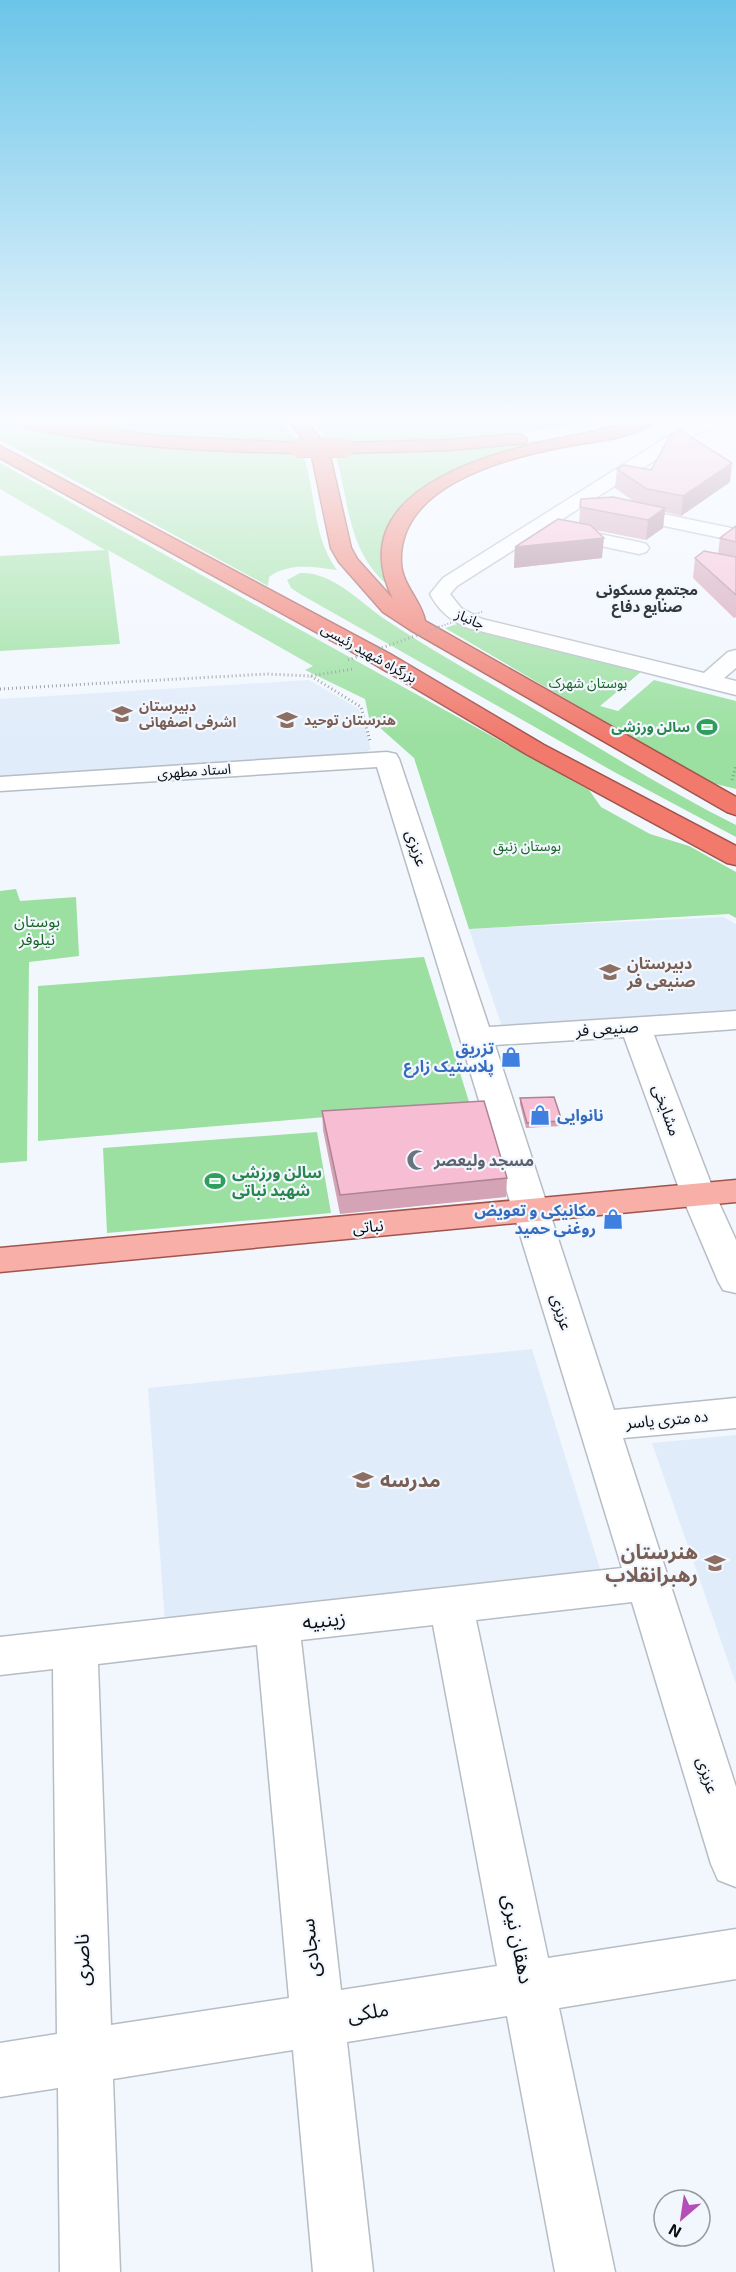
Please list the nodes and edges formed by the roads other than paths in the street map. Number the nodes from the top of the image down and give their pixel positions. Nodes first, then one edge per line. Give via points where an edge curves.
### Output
1 (138, 526) edge
2 (336, 526) edge
3 (398, 526) edge
4 (692, 526) edge
5 (537, 527) joint
6 (736, 535) edge
7 (639, 548) edge
8 (419, 627) junction
9 (736, 657) edge
10 (708, 681) junction
11 (736, 688) edge
12 (381, 759) joint
13 (0, 784) edge
14 (736, 807) edge
15 (736, 857) edge
16 (736, 1020) edge
17 (635, 1026) junction
18 (478, 1037) junction
19 (736, 1191) edge
20 (698, 1194) junction
21 (530, 1210) junction
22 (0, 1260) edge
23 (736, 1281) edge
24 (736, 1413) edge
25 (598, 1426) junction
26 (647, 1583) junction
27 (451, 1605) junction
28 (278, 1625) junction
29 (75, 1647) junction
30 (0, 1656) edge
31 (736, 1864) edge
32 (736, 1954) edge
33 (527, 1988) junction
34 (317, 2020) junction
35 (84, 2057) junction
36 (0, 2070) edge
37 (90, 2272) edge
38 (343, 2272) edge
39 (585, 2272) edge

1 - 15 highway, بزرگراه شهید رئیسی
2 - 8 highway via 341,549 349,562 390,608
3 - 8 highway via 391,562 398,586
4 - 6 street
5 - 7 street
5 - 10 street, جانباز via 450,582 440,594 453,614 475,624
8 - 14 highway
9 - 10 street
10 - 11 street, جانباز
12 - 13 street, استاد مطهری
12 - 18 street, عزیزی
16 - 17 street, صنیعی فر
17 - 18 street, صنیعی فر
17 - 20 street, مشایخی
18 - 21 street, عزیزی
19 - 20 main road, نباتی
20 - 21 main road, نباتی
20 - 23 street, مشایخی
21 - 22 main road, نباتی
21 - 25 street, عزیزی
24 - 25 street, ده متری یاسر
25 - 26 street, عزیزی
26 - 27 street, زینبیه
26 - 31 street, عزیزی
27 - 28 street, زینبیه
27 - 33 street, دهقان نیری
28 - 29 street, زینبیه
28 - 34 street, سجادی
29 - 30 street, زینبیه
29 - 35 street, ناصری
32 - 33 street, ملکی
33 - 34 street, ملکی
33 - 39 street, دهقان نیری
34 - 35 street, ملکی
34 - 38 street, سجادی
35 - 36 street, ملکی
35 - 37 street, ناصری

